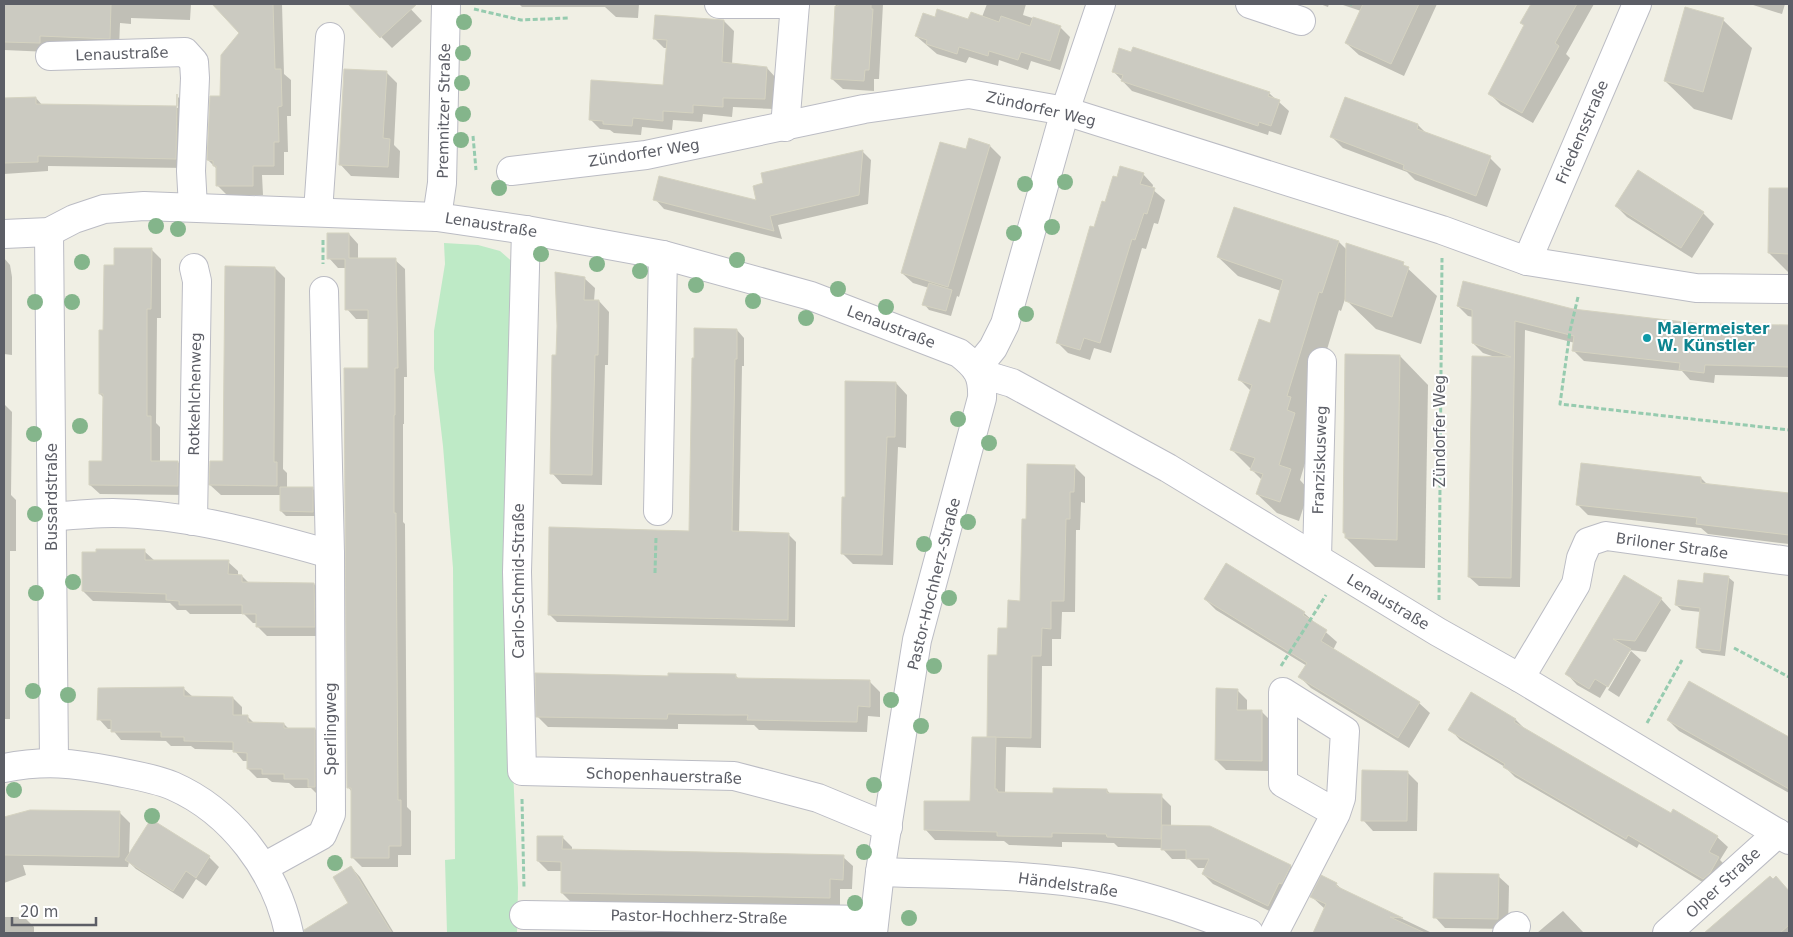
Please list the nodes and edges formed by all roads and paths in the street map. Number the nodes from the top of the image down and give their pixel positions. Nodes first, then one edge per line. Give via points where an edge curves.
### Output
1 (446, 4) edge
2 (719, 4) edge
3 (796, 4) edge
4 (1101, 4) edge
5 (1250, 4) edge
6 (1637, 4) edge
7 (474, 8) dead end
8 (569, 18) dead end
9 (1301, 21) dead end
10 (330, 37) dead end
11 (50, 56) dead end
12 (1065, 111) junction
13 (785, 127) junction
14 (511, 172) dead end
15 (193, 207) junction
16 (320, 212) junction
17 (437, 217) junction
18 (526, 230) junction
19 (1442, 230) junction
20 (49, 232) junction
21 (4, 234) edge
22 (663, 255) junction
23 (1526, 261) junction
24 (194, 268) dead end
25 (1584, 270) junction
26 (1789, 289) edge
27 (324, 291) joint
28 (1322, 362) dead end
29 (976, 370) junction
30 (1789, 430) edge
31 (51, 516) junction
32 (657, 520) joint
33 (193, 521) junction
34 (330, 554) junction
35 (1789, 561) edge
36 (1328, 565) junction
37 (655, 573) dead end
38 (1438, 632) junction
39 (1734, 648) dead end
40 (1682, 660) dead end
41 (1276, 673) dead end
42 (1789, 677) edge
43 (1520, 678) junction
44 (1634, 746) junction
45 (54, 761) junction
46 (4, 768) edge
47 (522, 771) junction
48 (1336, 813) dead end
49 (888, 827) junction
50 (1783, 836) edge
51 (264, 867) junction
52 (880, 872) junction
53 (524, 914) joint
54 (873, 927) edge
55 (289, 933) edge
56 (1249, 933) edge
57 (1274, 933) edge
58 (1667, 933) edge

1 - 17 street, Premnitzer Straße via 442,183
2 - 3 street
3 - 13 street
4 - 12 street
5 - 9 street
6 - 23 street, Friedensstraße
7 - 8 path via 521,20
10 - 16 street
11 - 15 street, Lenaustraße via 185,52 194,62 195,78 191,171
12 - 13 street, Zündorfer Weg via 969,94 864,109
12 - 19 street, Zündorfer Weg
12 - 29 street via 1005,324 993,348
13 - 14 street, Zündorfer Weg via 646,156
15 - 16 street, Lenaustraße
15 - 20 street, Lenaustraße via 104,209
16 - 17 street, Lenaustraße
16 - 27 path
17 - 18 street, Lenaustraße
18 - 22 street, Lenaustraße
18 - 47 street, Carlo-Schmid-Straße via 517,572
19 - 23 street, Zündorfer Weg
19 - 38 path, Zündorfer Weg
20 - 21 street, Lenaustraße
20 - 31 street, Bussardstraße
22 - 29 street, Lenaustraße via 810,296 959,354
22 - 32 street
23 - 25 street, Zündorfer Weg
24 - 33 street, Rotkehlchenweg via 197,281
25 - 26 street, Zündorfer Weg via 1696,288
25 - 30 path via 1570,331 1560,404
27 - 34 street, Sperlingweg
28 - 36 street, Franziskusweg
29 - 36 street, Lenaustraße via 1012,383 1168,468
29 - 49 street, Pastor-Hochherz-Straße via 982,398 917,640
31 - 33 street via 113,513
31 - 45 street, Bussardstraße
32 - 37 path
33 - 34 street via 259,534
34 - 51 street, Sperlingweg via 331,814 322,835
35 - 43 street, Briloner Straße via 1606,536 1588,542 1576,584
36 - 38 street, Lenaustraße
36 - 41 path
38 - 43 street, Lenaustraße
39 - 42 path
40 - 44 path
43 - 44 street, Lenaustraße
44 - 50 street, Lenaustraße
45 - 46 street
45 - 51 street via 148,778 195,797 234,828
47 - 49 street, Schopenhauerstraße via 734,776 818,798
47 - 53 path
48 - 57 street
49 - 52 street, Pastor-Hochherz-Straße
50 - 58 street, Olper Straße
51 - 55 street via 285,914
52 - 54 street, Pastor-Hochherz-Straße
52 - 56 street, Händelstraße via 1039,878 1106,888 1189,910
53 - 54 street, Pastor-Hochherz-Straße

